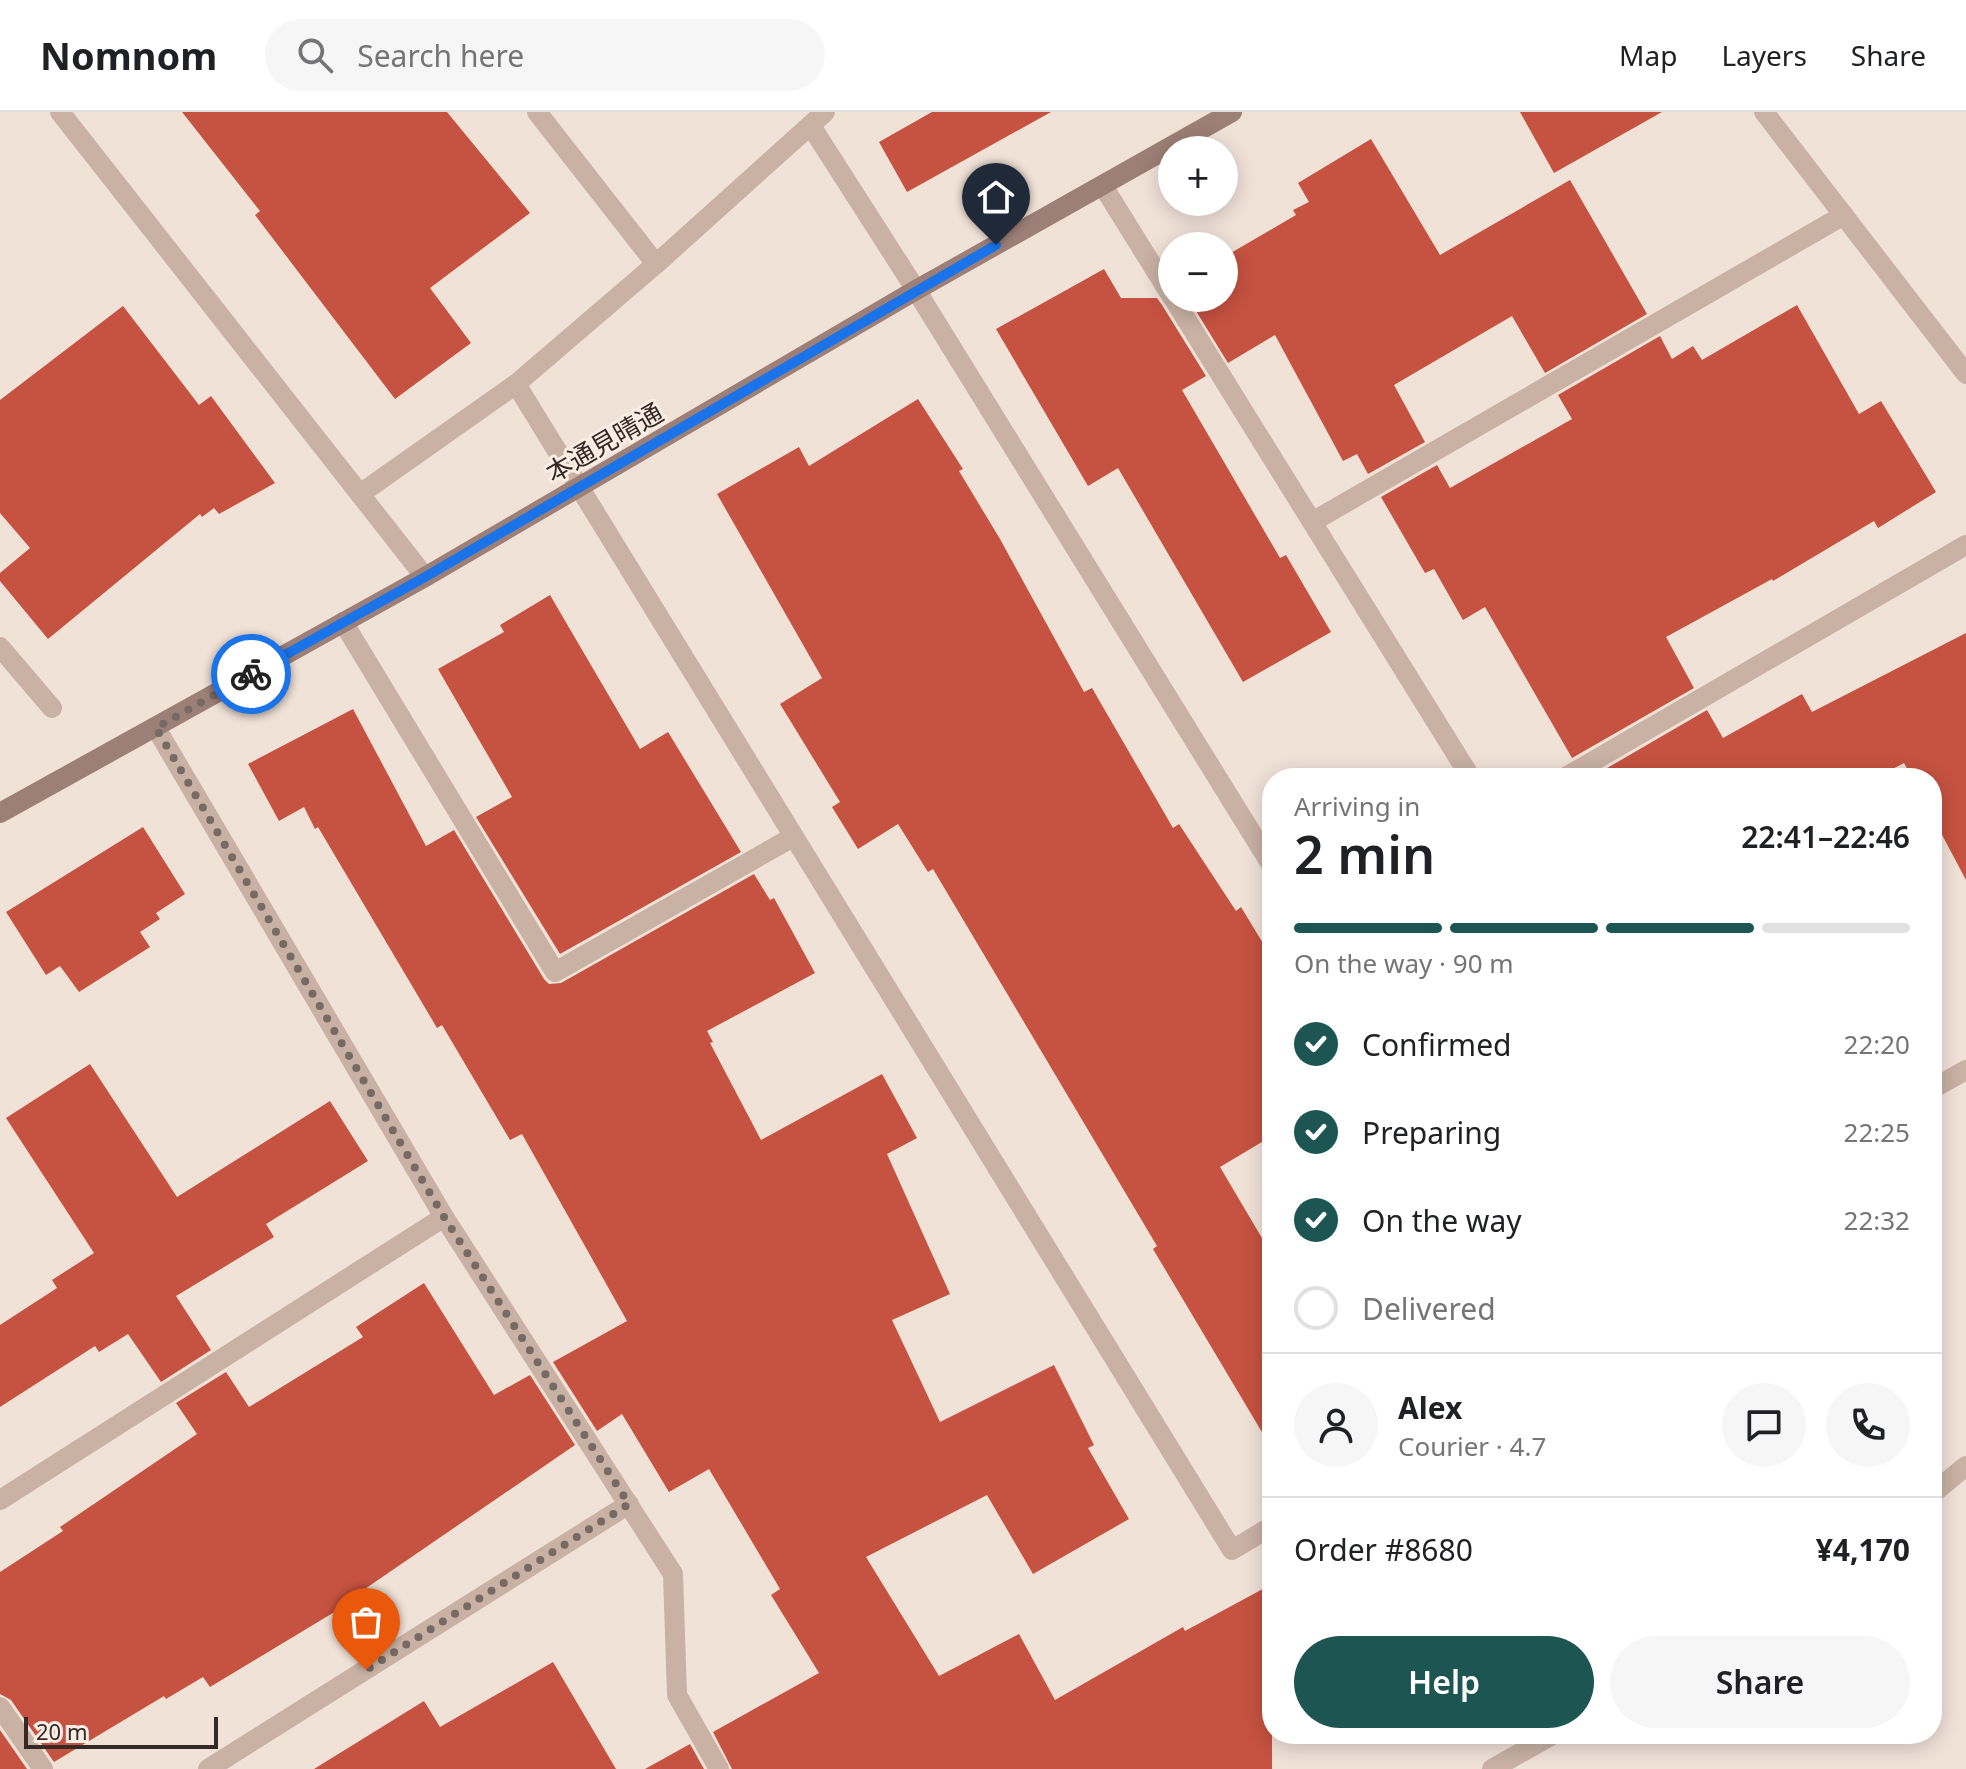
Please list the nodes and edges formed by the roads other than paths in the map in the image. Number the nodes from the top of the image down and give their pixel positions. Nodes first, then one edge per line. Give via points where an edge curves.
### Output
1 (60, 112) edge
2 (537, 112) edge
3 (1232, 112) edge
4 (1764, 112) edge
5 (818, 119) edge
6 (1103, 186) junction
7 (1844, 215) junction
8 (656, 264) junction
9 (1158, 275) edge
10 (916, 290) junction
11 (1181, 312) edge
12 (1966, 374) edge
13 (516, 384) junction
14 (579, 486) junction
15 (360, 494) junction
16 (1312, 522) junction
17 (1966, 545) edge
18 (425, 577) junction
19 (343, 622) junction
20 (0, 647) edge
21 (52, 708) dead end
22 (156, 728) junction
23 (1465, 768) edge
24 (1581, 768) edge
25 (0, 813) edge
26 (793, 837) junction
27 (1262, 850) edge
28 (1966, 1070) edge
29 (1942, 1083) edge
30 (444, 1217) junction
31 (1966, 1466) edge
32 (1942, 1486) edge
33 (0, 1500) edge
34 (629, 1504) junction
35 (1262, 1532) edge
36 (0, 1707) edge
37 (1536, 1744) edge
38 (43, 1769) edge
39 (208, 1769) edge
40 (719, 1769) edge
41 (1492, 1769) edge

1 - 15 street
2 - 8 street
3 - 6 street, 本通見晴通
4 - 7 street
5 - 8 street
5 - 10 street
6 - 9 street
6 - 10 street, 本通見晴通
7 - 12 street
7 - 16 street
8 - 13 street
10 - 14 street, 本通見晴通
10 - 27 street
11 - 16 street
13 - 14 street
13 - 15 street
14 - 18 street, 本通見晴通
14 - 26 street
15 - 18 street
16 - 23 street
17 - 24 street
18 - 19 street, 本通見晴通
19 - 22 street, 本通見晴通
19 - 26 street via 555,972
20 - 21 street
22 - 25 street, 本通見晴通
22 - 30 street
26 - 35 street via 1232,1550
28 - 29 street
30 - 33 street
30 - 34 street
31 - 32 street
34 - 39 street
34 - 40 street via 673,1574 677,1695
36 - 38 street
37 - 41 street

